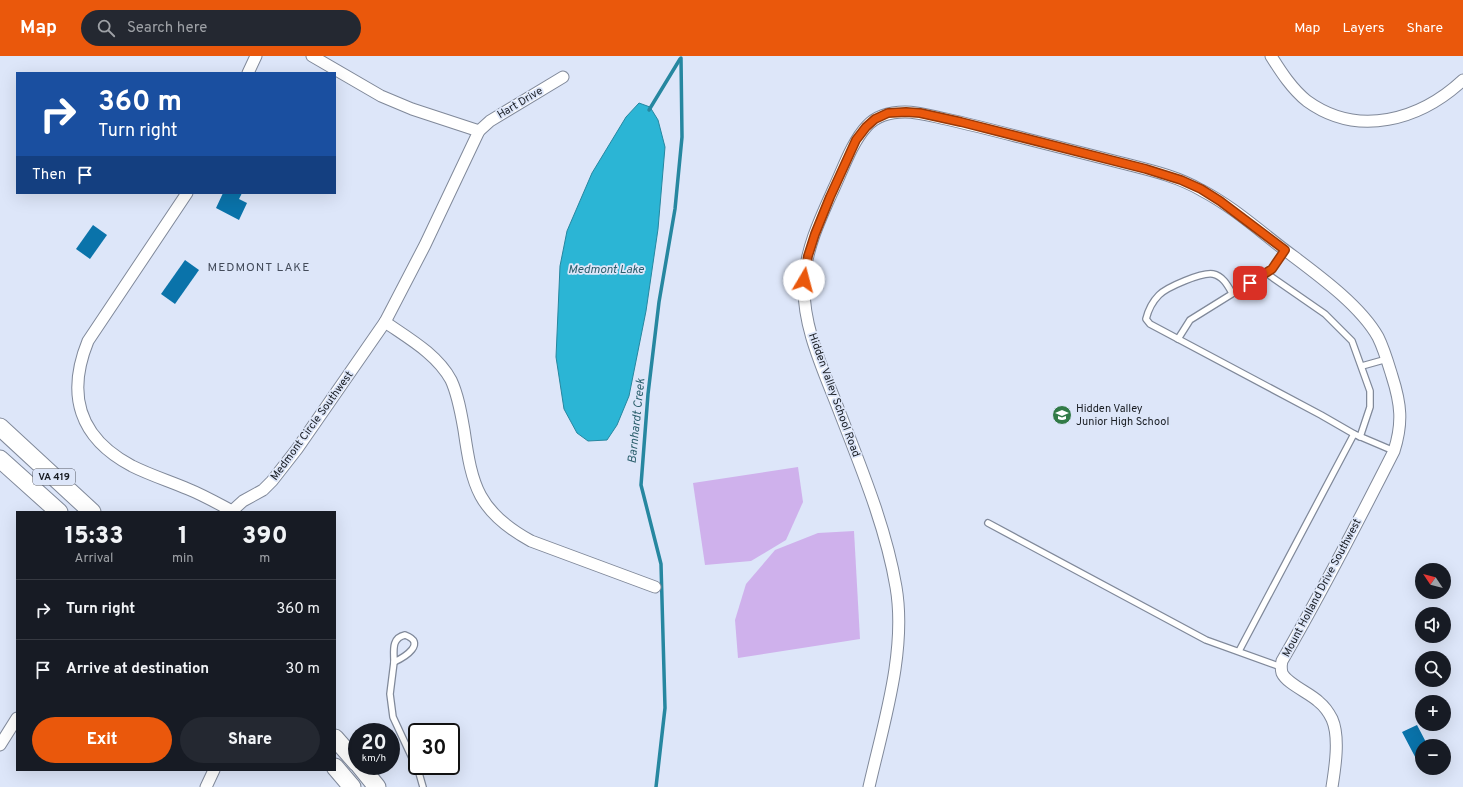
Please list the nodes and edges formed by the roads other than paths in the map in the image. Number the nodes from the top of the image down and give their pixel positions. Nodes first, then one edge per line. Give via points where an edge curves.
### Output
1 (256, 56) edge
2 (312, 56) edge
3 (1271, 56) edge
4 (248, 72) edge
5 (563, 77) dead end
6 (1463, 80) edge
7 (479, 131) junction
8 (186, 194) edge
9 (1285, 250) junction
10 (1266, 273) junction
11 (1232, 293) junction
12 (385, 322) junction
13 (1178, 339) junction
14 (1387, 359) junction
15 (1362, 366) junction
16 (0, 427) edge
17 (1354, 434) junction
18 (1360, 437) junction
19 (1394, 451) junction
20 (0, 459) edge
21 (1386, 467) joint
22 (58, 511) edge
23 (91, 511) edge
24 (232, 511) edge
25 (232, 511) edge
26 (988, 523) dead end
27 (655, 587) dead end
28 (1239, 651) junction
29 (394, 662) junction
30 (1281, 667) junction
31 (16, 720) edge
32 (336, 739) edge
33 (0, 745) edge
34 (348, 752) edge
35 (336, 768) edge
36 (214, 771) edge
37 (367, 775) edge
38 (206, 787) edge
39 (352, 787) edge
40 (377, 787) edge
41 (423, 787) edge
42 (869, 787) edge
43 (1332, 787) edge

1 - 4 street
2 - 7 street via 381,96
3 - 6 street via 1282,74 1307,100 1319,108 1354,121 1388,119 1426,106 1441,98
5 - 7 street, Hart Drive via 490,121
7 - 12 street, Medmont Circle Southwest
8 - 24 street, Medmont Circle Southwest via 88,341 79,372 79,407 91,432 116,456
9 - 10 lane via 1272,269
9 - 14 street, Hidden Valley School Road via 1360,313 1378,337
9 - 42 street, Hidden Valley School Road via 1201,189 1146,169 920,113 888,113 866,127 856,140 815,234 804,280 806,307 814,347 855,450 887,548 896,586 899,627 897,652
10 - 11 lane
10 - 15 lane via 1325,314 1352,341
11 - 13 lane via 1190,320
11 - 13 lane via 1225,281 1214,274 1184,281 1159,295 1148,311 1146,319 1150,324
12 - 25 street, Medmont Circle Southwest via 272,481
12 - 27 street via 429,353 450,379 456,392 469,459 479,494 498,519 531,541
13 - 17 lane
14 - 15 lane
14 - 19 street, Hidden Valley School Road via 1400,408 1398,438
15 - 18 lane via 1370,391 1370,407
16 - 23 main road, VA 419
17 - 18 lane
17 - 28 lane
18 - 19 lane
19 - 21 street, Hidden Valley School Road
20 - 22 main road, VA 419
21 - 30 street, Mount Holland Drive Southwest
26 - 28 lane via 1206,640
28 - 30 lane
29 - 29 lane via 396,640 400,636 410,637 413,649
29 - 41 lane via 390,694 393,717
30 - 43 street, Mount Holland Drive Southwest via 1286,679 1319,701 1332,720 1335,732
31 - 33 street
32 - 34 main road
35 - 39 main road
36 - 38 street
37 - 40 main road

